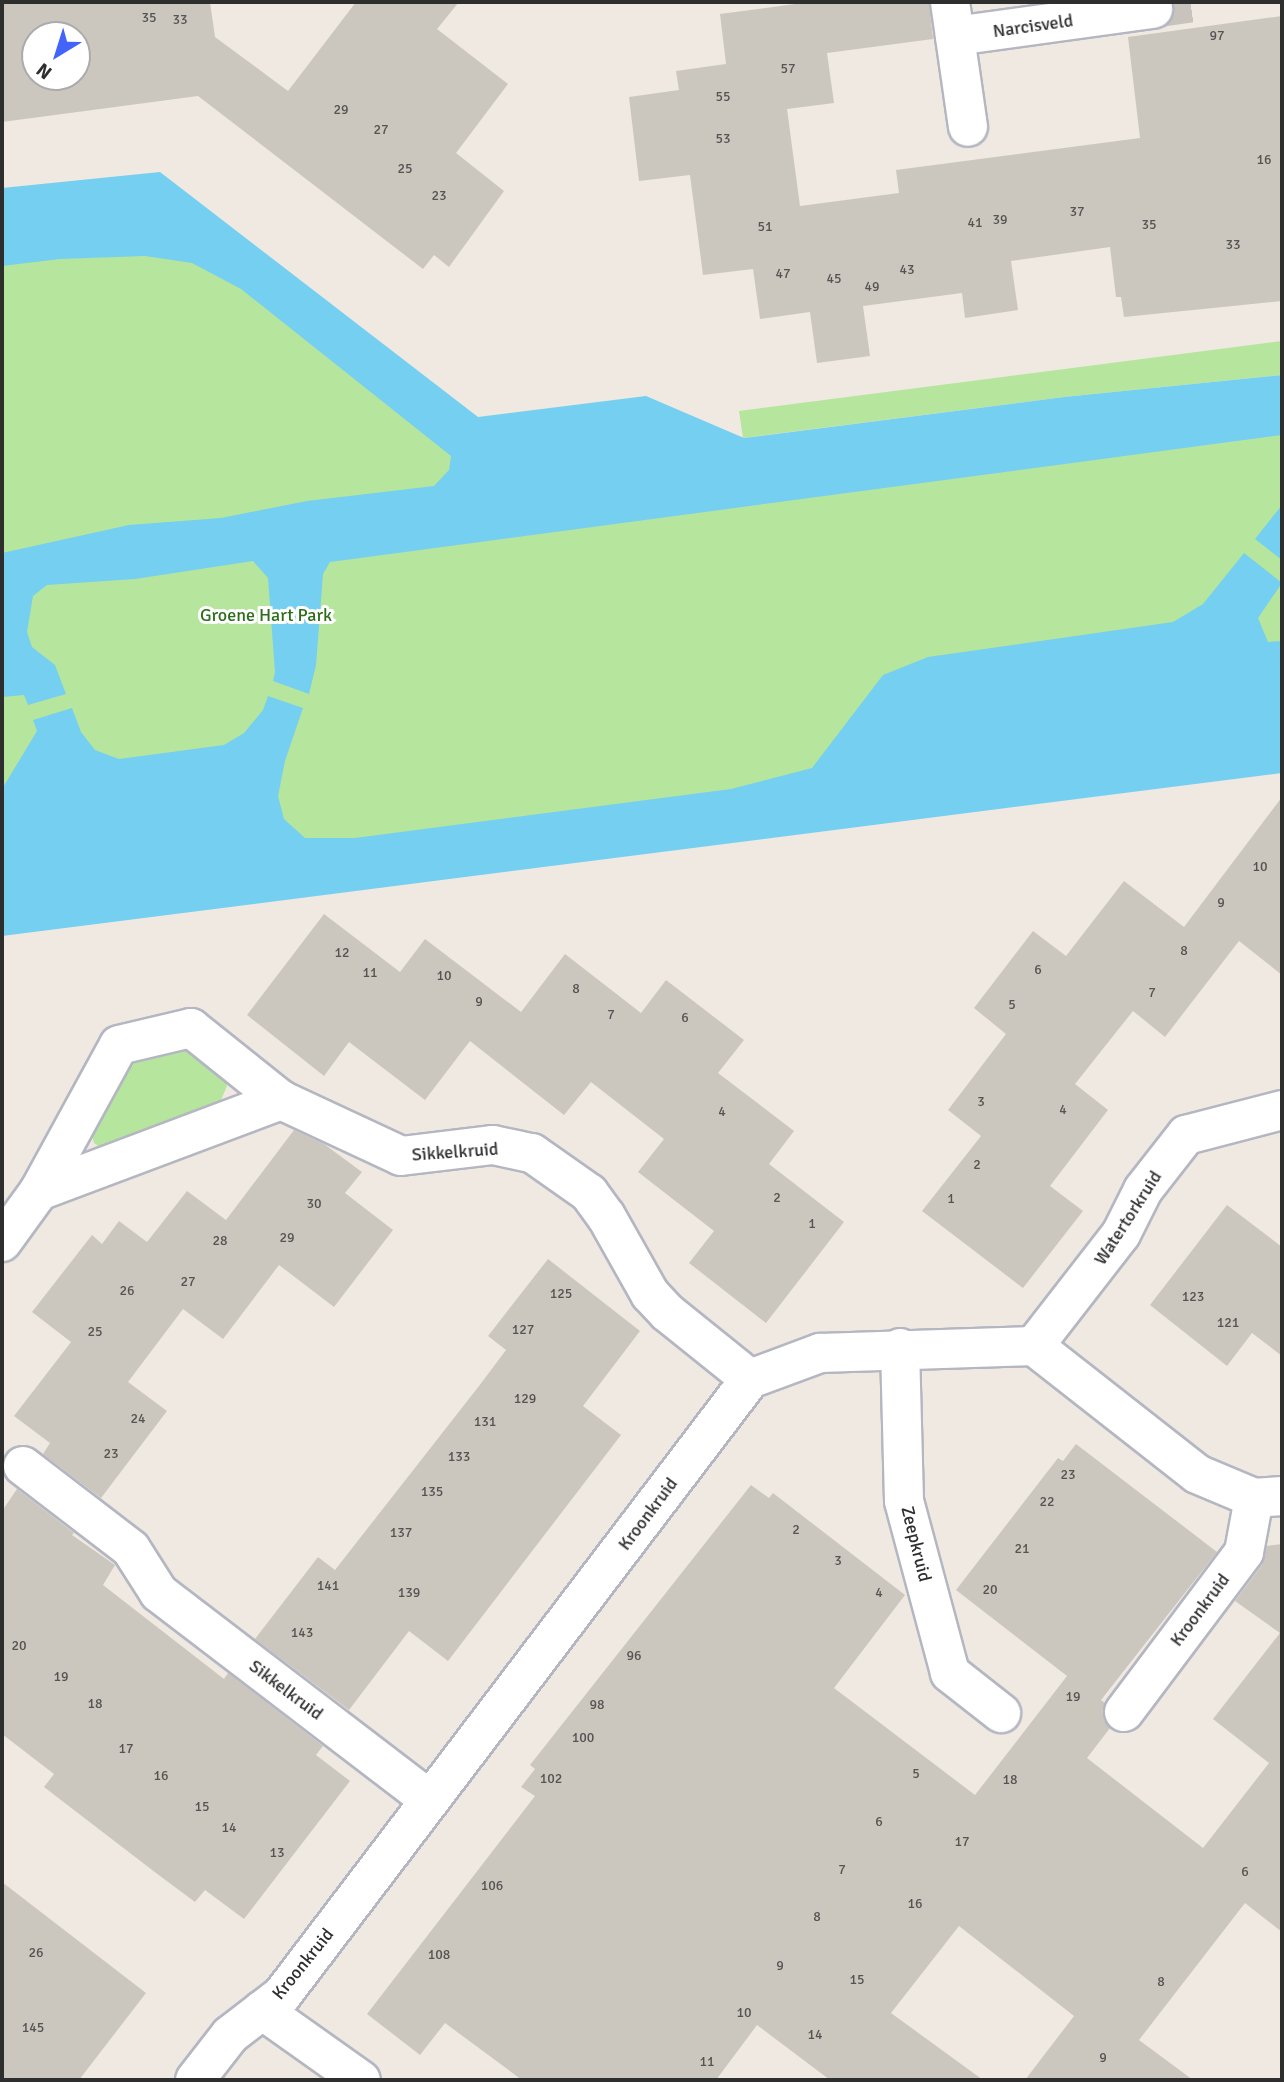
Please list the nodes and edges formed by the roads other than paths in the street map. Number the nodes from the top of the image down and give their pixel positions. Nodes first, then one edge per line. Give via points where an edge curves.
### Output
1 (1153, 9) dead end
2 (953, 19) edge
3 (968, 127) dead end
4 (281, 1100) junction
5 (1282, 1110) edge
6 (39, 1191) junction
7 (2, 1242) edge
8 (1034, 1346) junction
9 (900, 1348) junction
10 (750, 1380) junction
11 (23, 1466) dead end
12 (1268, 1497) edge
13 (1124, 1712) dead end
14 (1001, 1713) dead end
15 (430, 1800) junction
16 (262, 2010) junction
17 (195, 2080) edge
18 (361, 2080) edge

1 - 2 street, Narcisveld
2 - 3 street, Narcisveld
4 - 6 street
4 - 6 street, Sikkelkruid via 191,1028 119,1045
4 - 10 street, Sikkelkruid via 401,1156 493,1146 532,1153 589,1193 650,1294
5 - 8 street, Watertorkruid via 1186,1135 1143,1190 1121,1234
6 - 7 street, Sikkelkruid
8 - 9 street
8 - 12 street, Kroonkruid via 1197,1474
9 - 10 street via 820,1353
9 - 14 street, Zeepkruid via 904,1501 950,1673
10 - 15 street, Kroonkruid
11 - 15 street, Sikkelkruid via 131,1549 159,1593
12 - 13 street, Kroonkruid via 1244,1552
15 - 16 street, Kroonkruid via 282,1995
16 - 17 street, Kroonkruid via 230,2035
16 - 18 street

